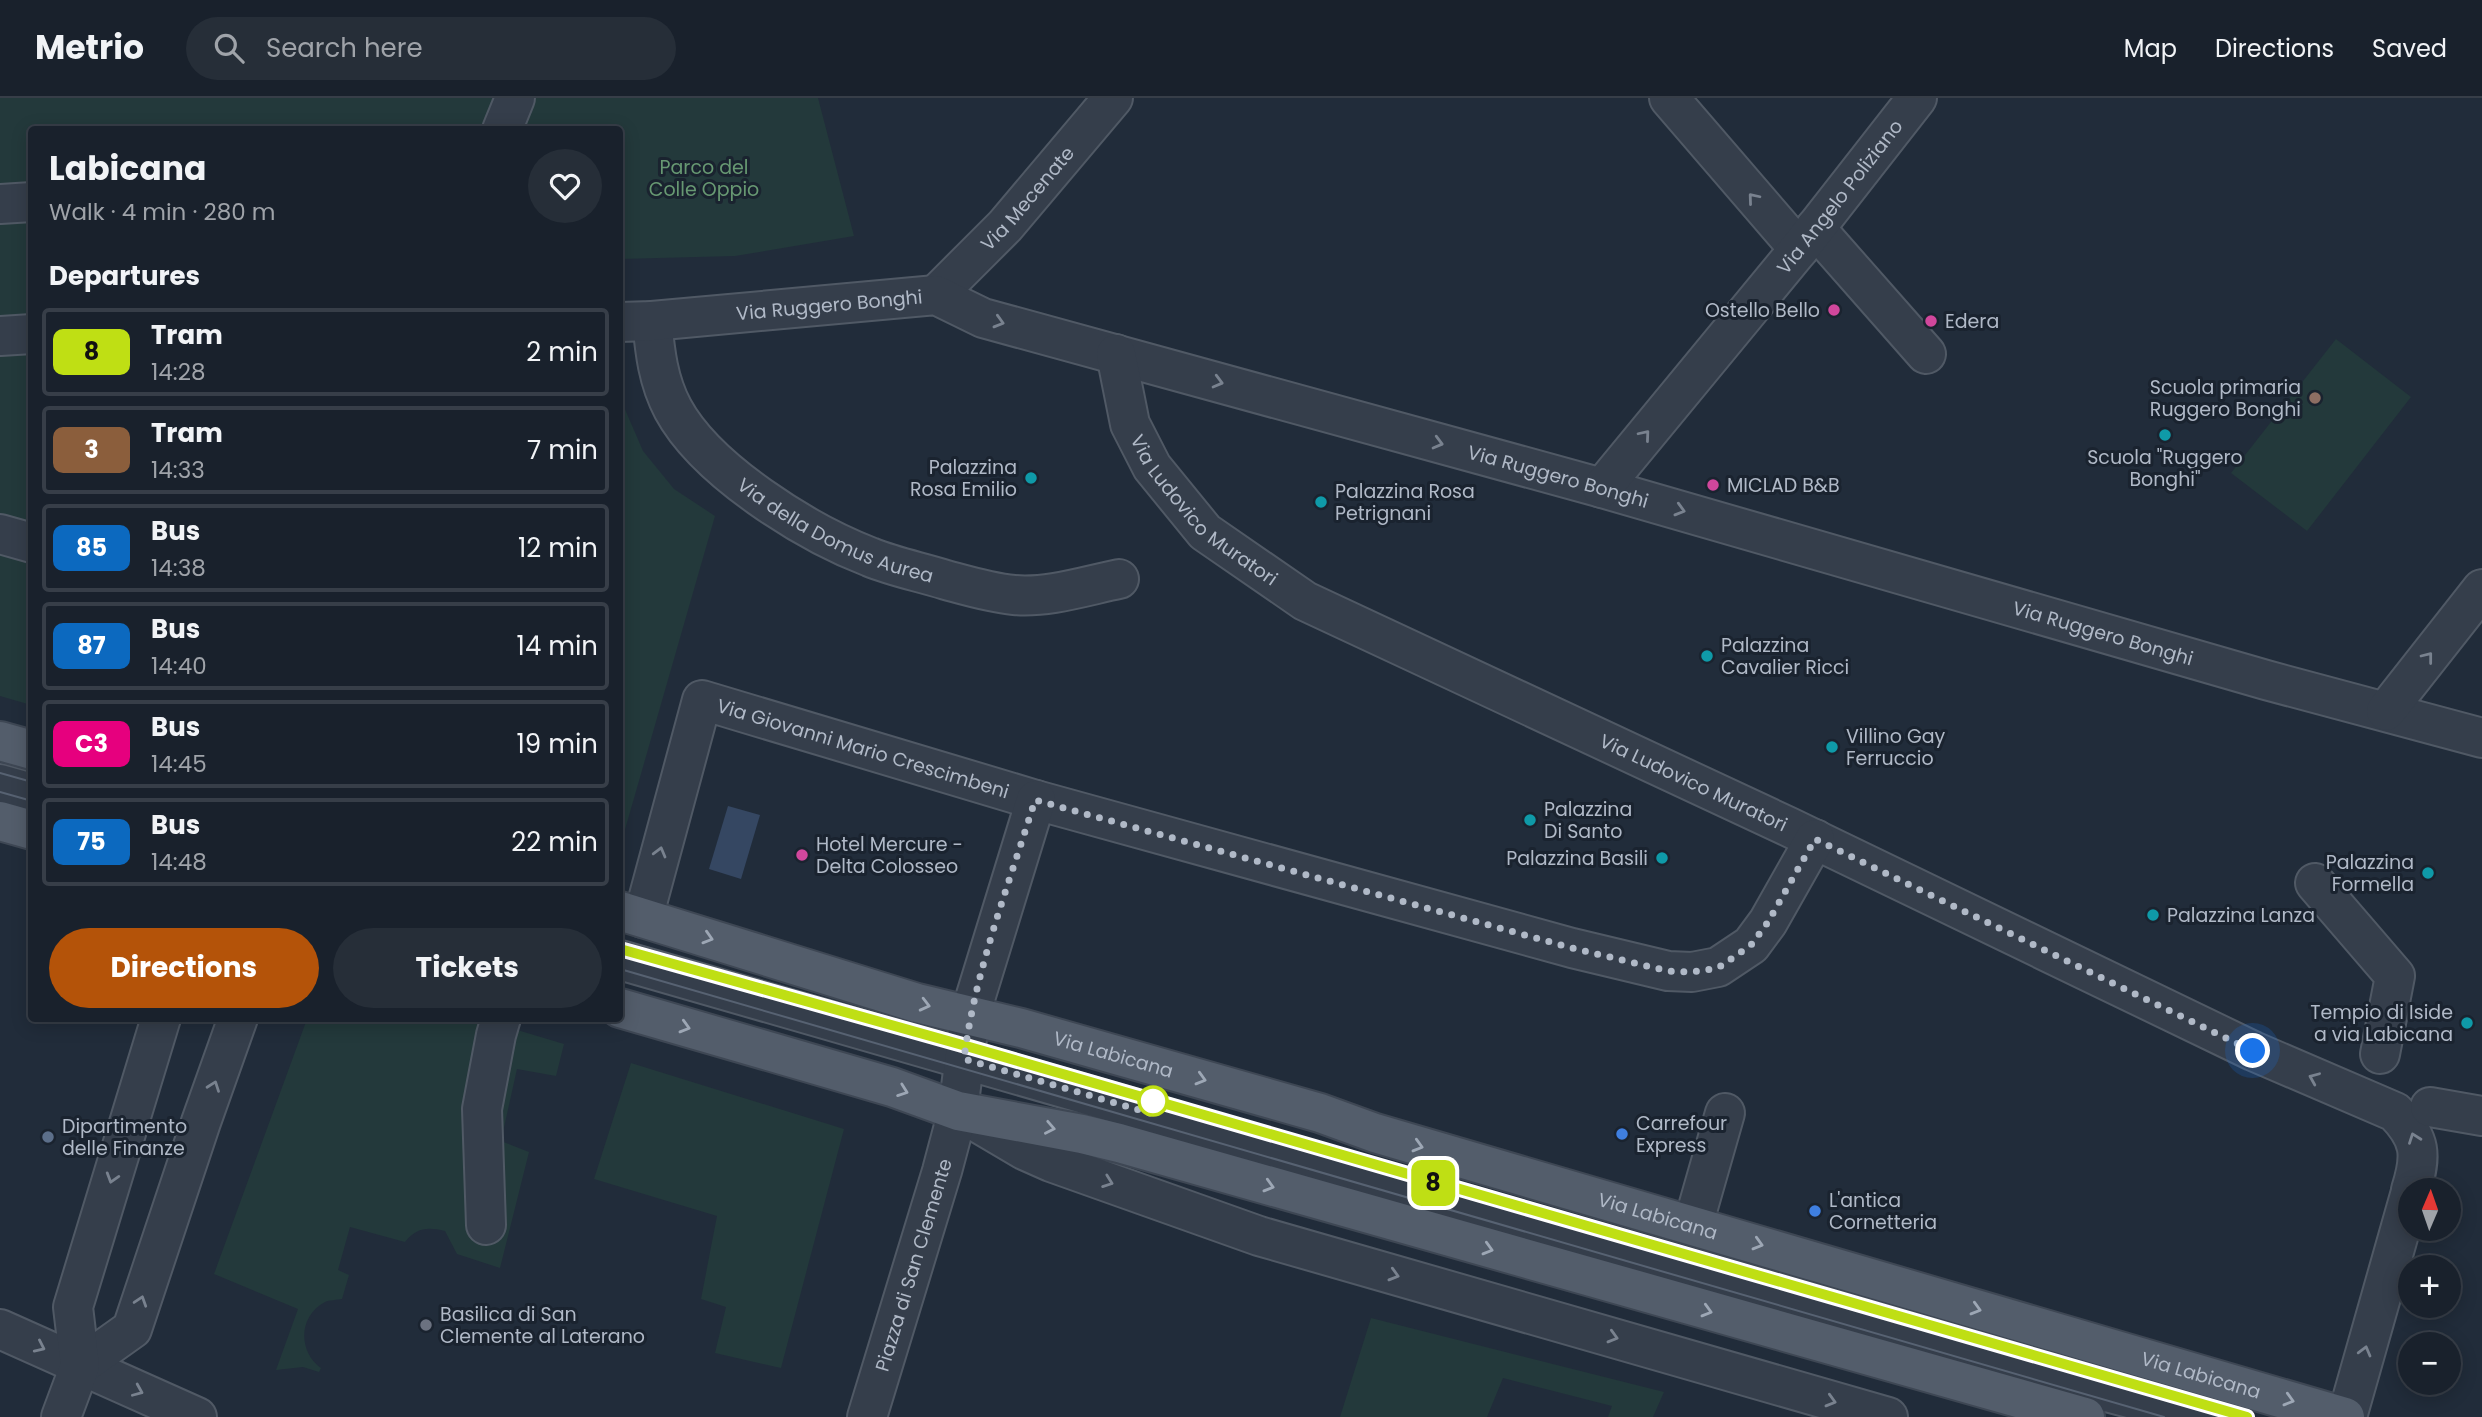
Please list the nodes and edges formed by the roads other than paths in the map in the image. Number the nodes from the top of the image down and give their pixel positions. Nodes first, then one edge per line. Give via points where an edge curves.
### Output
1 (515, 98) edge
2 (1113, 98) edge
3 (1669, 98) edge
4 (1917, 98) edge
5 (504, 126) edge
6 (28, 202) edge
7 (0, 204) edge
8 (1807, 239) junction
9 (936, 295) junction
10 (633, 322) edge
11 (28, 334) edge
12 (0, 336) edge
13 (1116, 354) junction
14 (1926, 354) dead end
15 (1602, 488) junction
16 (0, 534) edge
17 (28, 542) edge
18 (1119, 579) dead end
19 (2482, 589) edge
20 (2386, 711) junction
21 (2482, 738) edge
22 (0, 741) edge
23 (28, 749) edge
24 (0, 784) edge
25 (28, 792) edge
26 (1035, 800) junction
27 (0, 821) edge
28 (28, 829) edge
29 (1815, 839) junction
30 (2315, 883) dead end
31 (631, 914) edge
32 (623, 961) edge
33 (623, 1009) edge
34 (970, 1015) junction
35 (160, 1022) edge
36 (237, 1022) edge
37 (500, 1022) edge
38 (2380, 1054) dead end
39 (963, 1063) junction
40 (1022, 1085) dead end
41 (2430, 1107) dead end
42 (958, 1111) junction
43 (1725, 1113) dead end
44 (2482, 1116) edge
45 (2414, 1178) edge
46 (1353, 1210) junction
47 (486, 1224) dead end
48 (1693, 1225) junction
49 (2398, 1234) edge
50 (1339, 1259) junction
51 (0, 1329) edge
52 (79, 1366) junction
53 (61, 1417) edge
54 (197, 1417) edge
55 (867, 1417) edge
56 (1888, 1417) edge
57 (2085, 1417) edge
58 (2200, 1417) edge
59 (2346, 1417) edge

1 - 5 street
2 - 9 street, Via Mecenate via 1005,226
8 -> 3 street
4 - 8 street, Via Angelo Poliziano
6 - 7 street
8 - 14 street
15 -> 8 street, Via Angelo Poliziano
9 - 10 street, Via Ruggero Bonghi
9 -> 13 street, Via Ruggero Bonghi via 983,317
10 - 18 street, Via della Domus Aurea via 655,358 672,408 684,426 732,476 838,544 908,569 1014,595
11 - 12 street
13 -> 15 street, Via Ruggero Bonghi
13 - 29 street, Via Ludovico Muratori via 1130,424 1152,467 1205,532 1227,549 1337,618
15 -> 20 street, Via Ruggero Bonghi
16 - 17 street
20 -> 19 street
20 - 21 street, Via Ruggero Bonghi
22 - 23 main road
24 - 25 street
26 - 29 street, Via Giovanni Mario Crescimbeni via 1668,971 1718,968 1751,945
31 -> 26 street, Via Giovanni Mario Crescimbeni via 702,700
26 - 34 street
27 - 28 main road
45 -> 29 street, Via Ludovico Muratori via 2418,1146 2395,1112 2253,1051
30 - 38 street via 2395,976
31 -> 34 main road, Via Labicana via 917,1003
32 - 39 street
33 -> 42 main road via 892,1087
34 - 39 street
34 -> 48 main road, Via Labicana via 1320,1113
35 -> 52 street via 73,1307
52 -> 36 street via 132,1329
37 - 47 street via 482,1109
39 - 40 street
39 - 42 street
39 - 58 street via 1150,1113 1742,1294
41 - 44 street
42 -> 46 main road via 1082,1134
42 -> 50 street via 1051,1162 1259,1236
42 - 55 street, Piazza di San Clemente
43 - 48 street
46 - 50 street
46 -> 57 main road
48 -> 59 main road, Via Labicana
59 -> 49 street, Via Ludovico Muratori
50 -> 56 street
51 -> 52 street
52 - 53 street
52 -> 54 street

